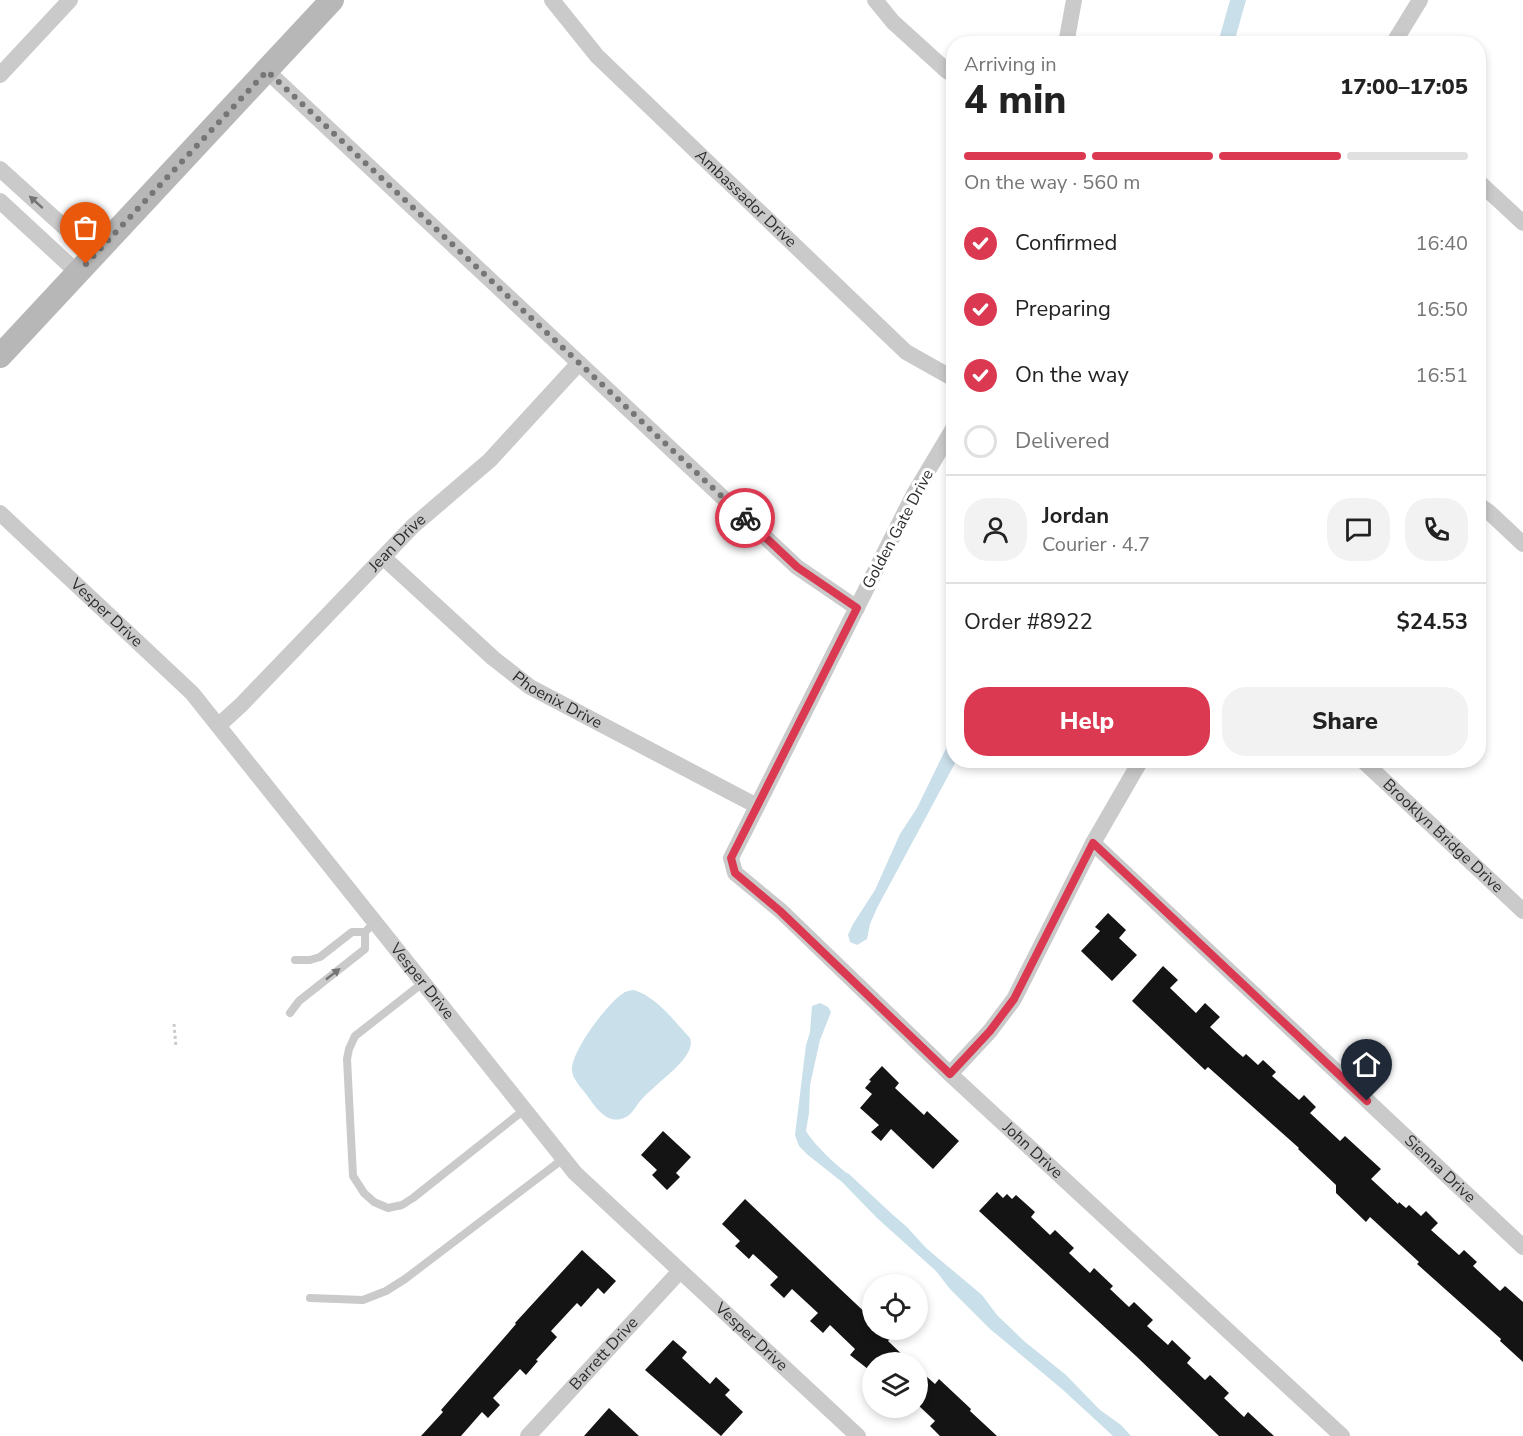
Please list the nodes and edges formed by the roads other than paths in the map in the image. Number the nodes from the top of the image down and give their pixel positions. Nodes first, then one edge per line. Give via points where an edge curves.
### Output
1 (70, 0) edge
2 (332, 0) edge
3 (552, 0) edge
4 (875, 0) edge
5 (1074, 0) edge
6 (1420, 0) edge
7 (1067, 36) edge
8 (1398, 36) edge
9 (946, 69) edge
10 (267, 71) junction
11 (0, 75) edge
12 (0, 169) edge
13 (17, 185) junction
14 (1486, 189) edge
15 (0, 202) edge
16 (1523, 223) edge
17 (94, 255) junction
18 (78, 273) junction
19 (0, 356) edge
20 (579, 363) junction
21 (946, 374) edge
22 (946, 441) edge
23 (1486, 510) edge
24 (0, 513) edge
25 (1523, 544) edge
26 (384, 558) junction
27 (857, 608) junction
28 (219, 725) junction
29 (1136, 768) edge
30 (1371, 768) edge
31 (757, 806) junction
32 (1093, 843) junction
33 (731, 858) joint
34 (1523, 911) edge
35 (370, 927) junction
36 (295, 960) dead end
37 (424, 982) junction
38 (290, 1013) dead end
39 (950, 1074) junction
40 (524, 1110) junction
41 (563, 1159) junction
42 (1523, 1246) edge
43 (680, 1271) junction
44 (310, 1298) dead end
45 (528, 1436) edge
46 (858, 1436) edge
47 (1342, 1436) edge

1 - 11 street
2 - 10 street
3 - 21 street, Ambassador Drive via 597,56 906,352
4 - 9 street via 893,22
5 - 7 street
6 - 8 street
10 - 17 street
10 - 20 street
12 - 13 street
13 - 15 street
17 -> 13 street
14 - 16 street
15 - 18 street
17 - 18 street
18 - 19 street
20 - 26 street, Jean Drive via 490,460 413,526
20 - 27 street via 797,567
22 - 27 street, Golden Gate Drive via 914,494
23 - 25 street
24 - 28 street, Vesper Drive via 177,678
26 - 28 street, Jean Drive
26 - 31 street, Phoenix Drive via 530,687
27 - 31 street, Golden Gate Drive
28 - 35 street, Vesper Drive
29 - 32 street
30 - 34 street, Brooklyn Bridge Drive
31 - 33 street, Golden Gate Drive
32 - 39 street via 1014,999
32 - 42 street, Sienna Drive
33 - 39 street, John Drive via 735,873
35 - 36 lane via 352,932 320,957
35 - 37 street, Vesper Drive
38 -> 35 lane via 299,1001 365,949
37 - 40 street, Vesper Drive
37 - 40 lane via 355,1036 349,1049 351,1163 353,1176 364,1193 388,1208 402,1205
39 - 47 street, John Drive
40 - 41 street, Vesper Drive
41 - 43 street, Vesper Drive
41 - 44 lane via 386,1292 363,1300
43 - 45 street, Barrett Drive
43 - 46 street, Vesper Drive

